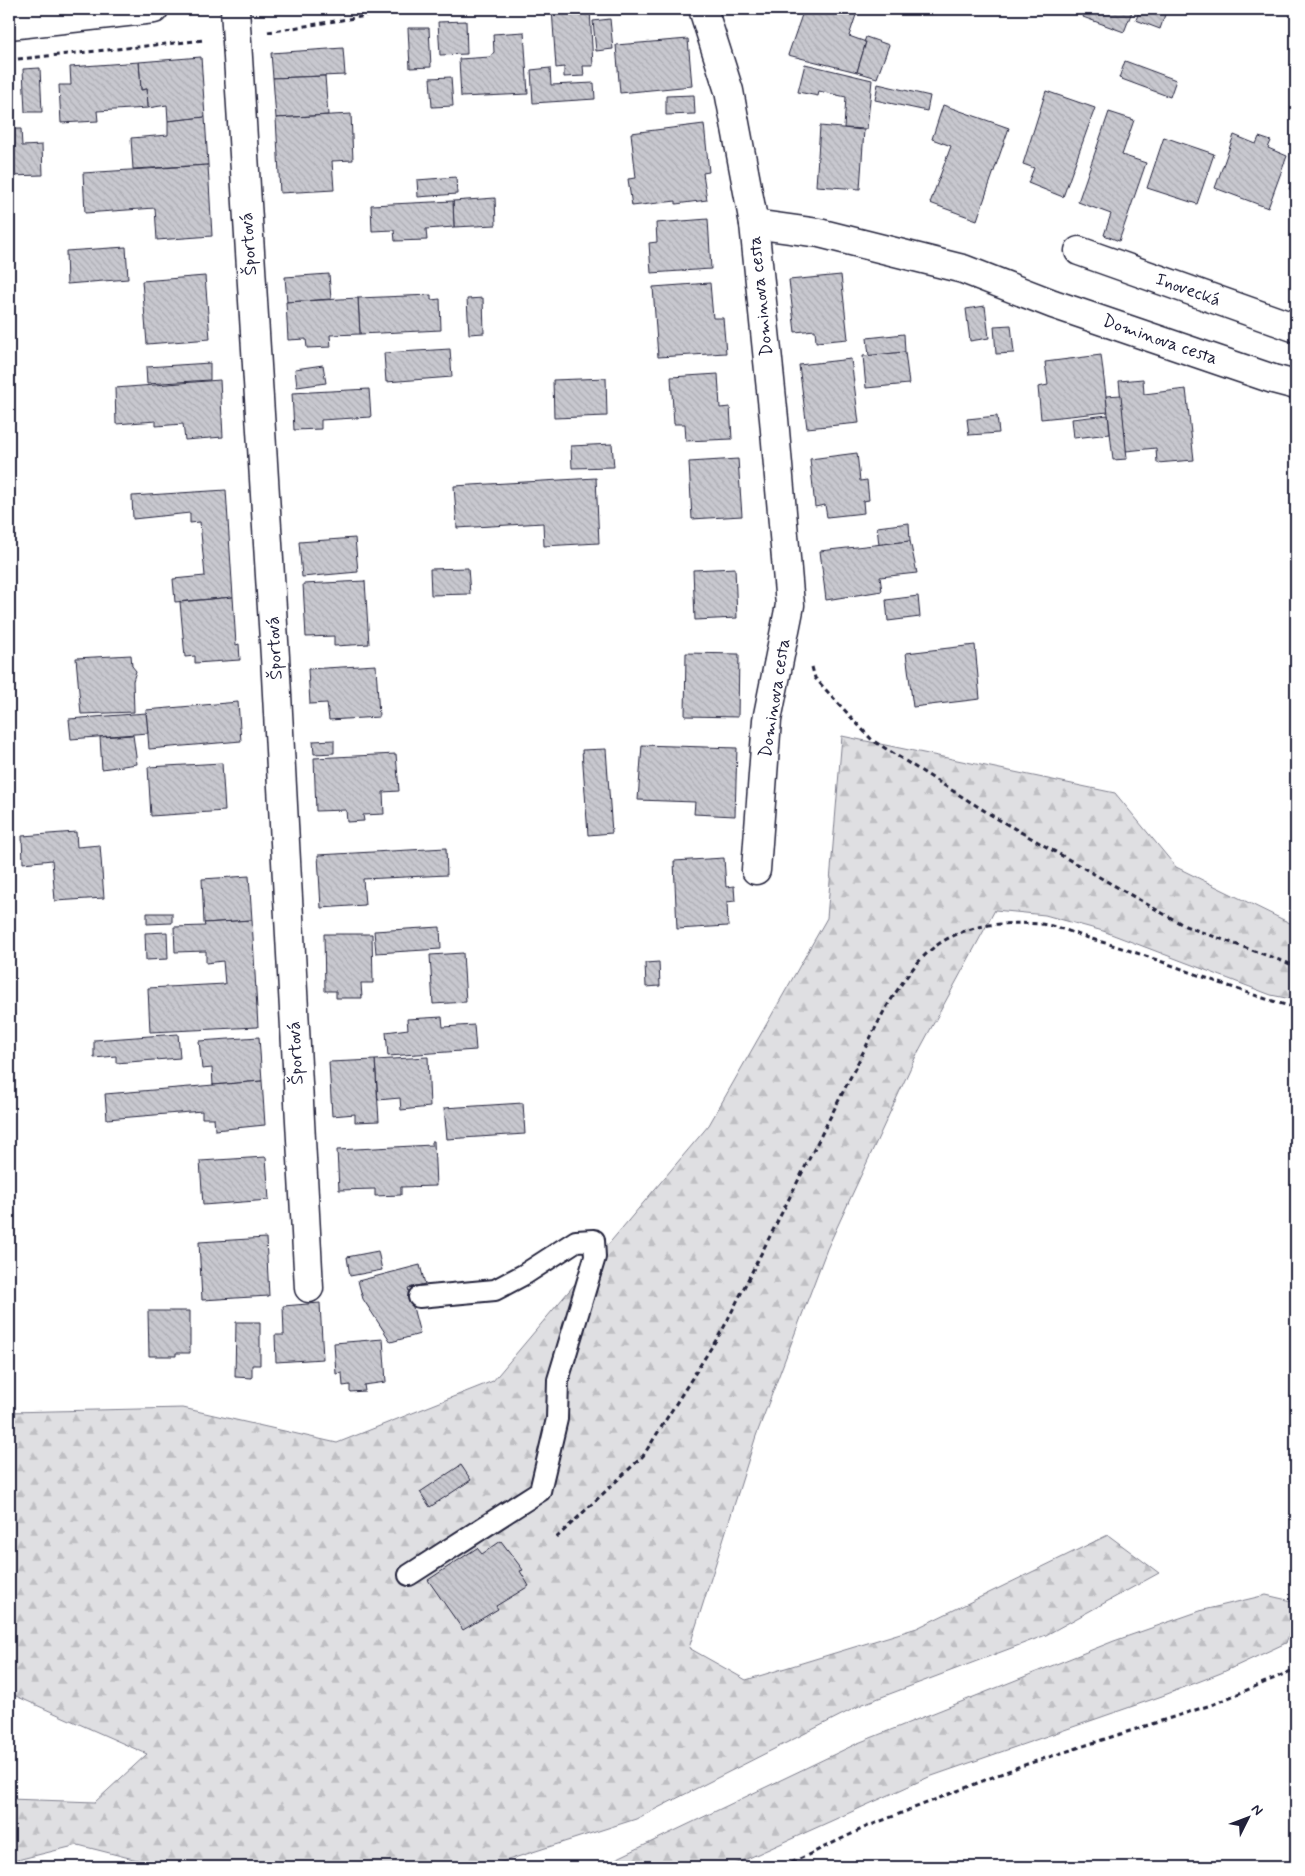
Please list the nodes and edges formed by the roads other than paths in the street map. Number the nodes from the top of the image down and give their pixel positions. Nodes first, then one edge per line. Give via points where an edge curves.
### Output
1 (154, 9) edge
2 (235, 9) edge
3 (703, 9) edge
4 (9, 25) edge
5 (754, 224) junction
6 (1079, 251) dead end
7 (1296, 328) edge
8 (1296, 385) edge
9 (756, 870) dead end
10 (309, 1288) dead end
11 (419, 1297) dead end
12 (409, 1575) dead end

1 - 4 street
2 - 10 street, Športová via 275,657
3 - 5 street via 729,91
5 - 8 street, Dominova cesta via 819,233 964,269 1053,304
5 - 9 street, Dominova cesta via 790,605 768,720
6 - 7 street, Inovecká
11 - 12 lane via 495,1290 576,1241 594,1240 595,1257 558,1380 557,1420 540,1491

